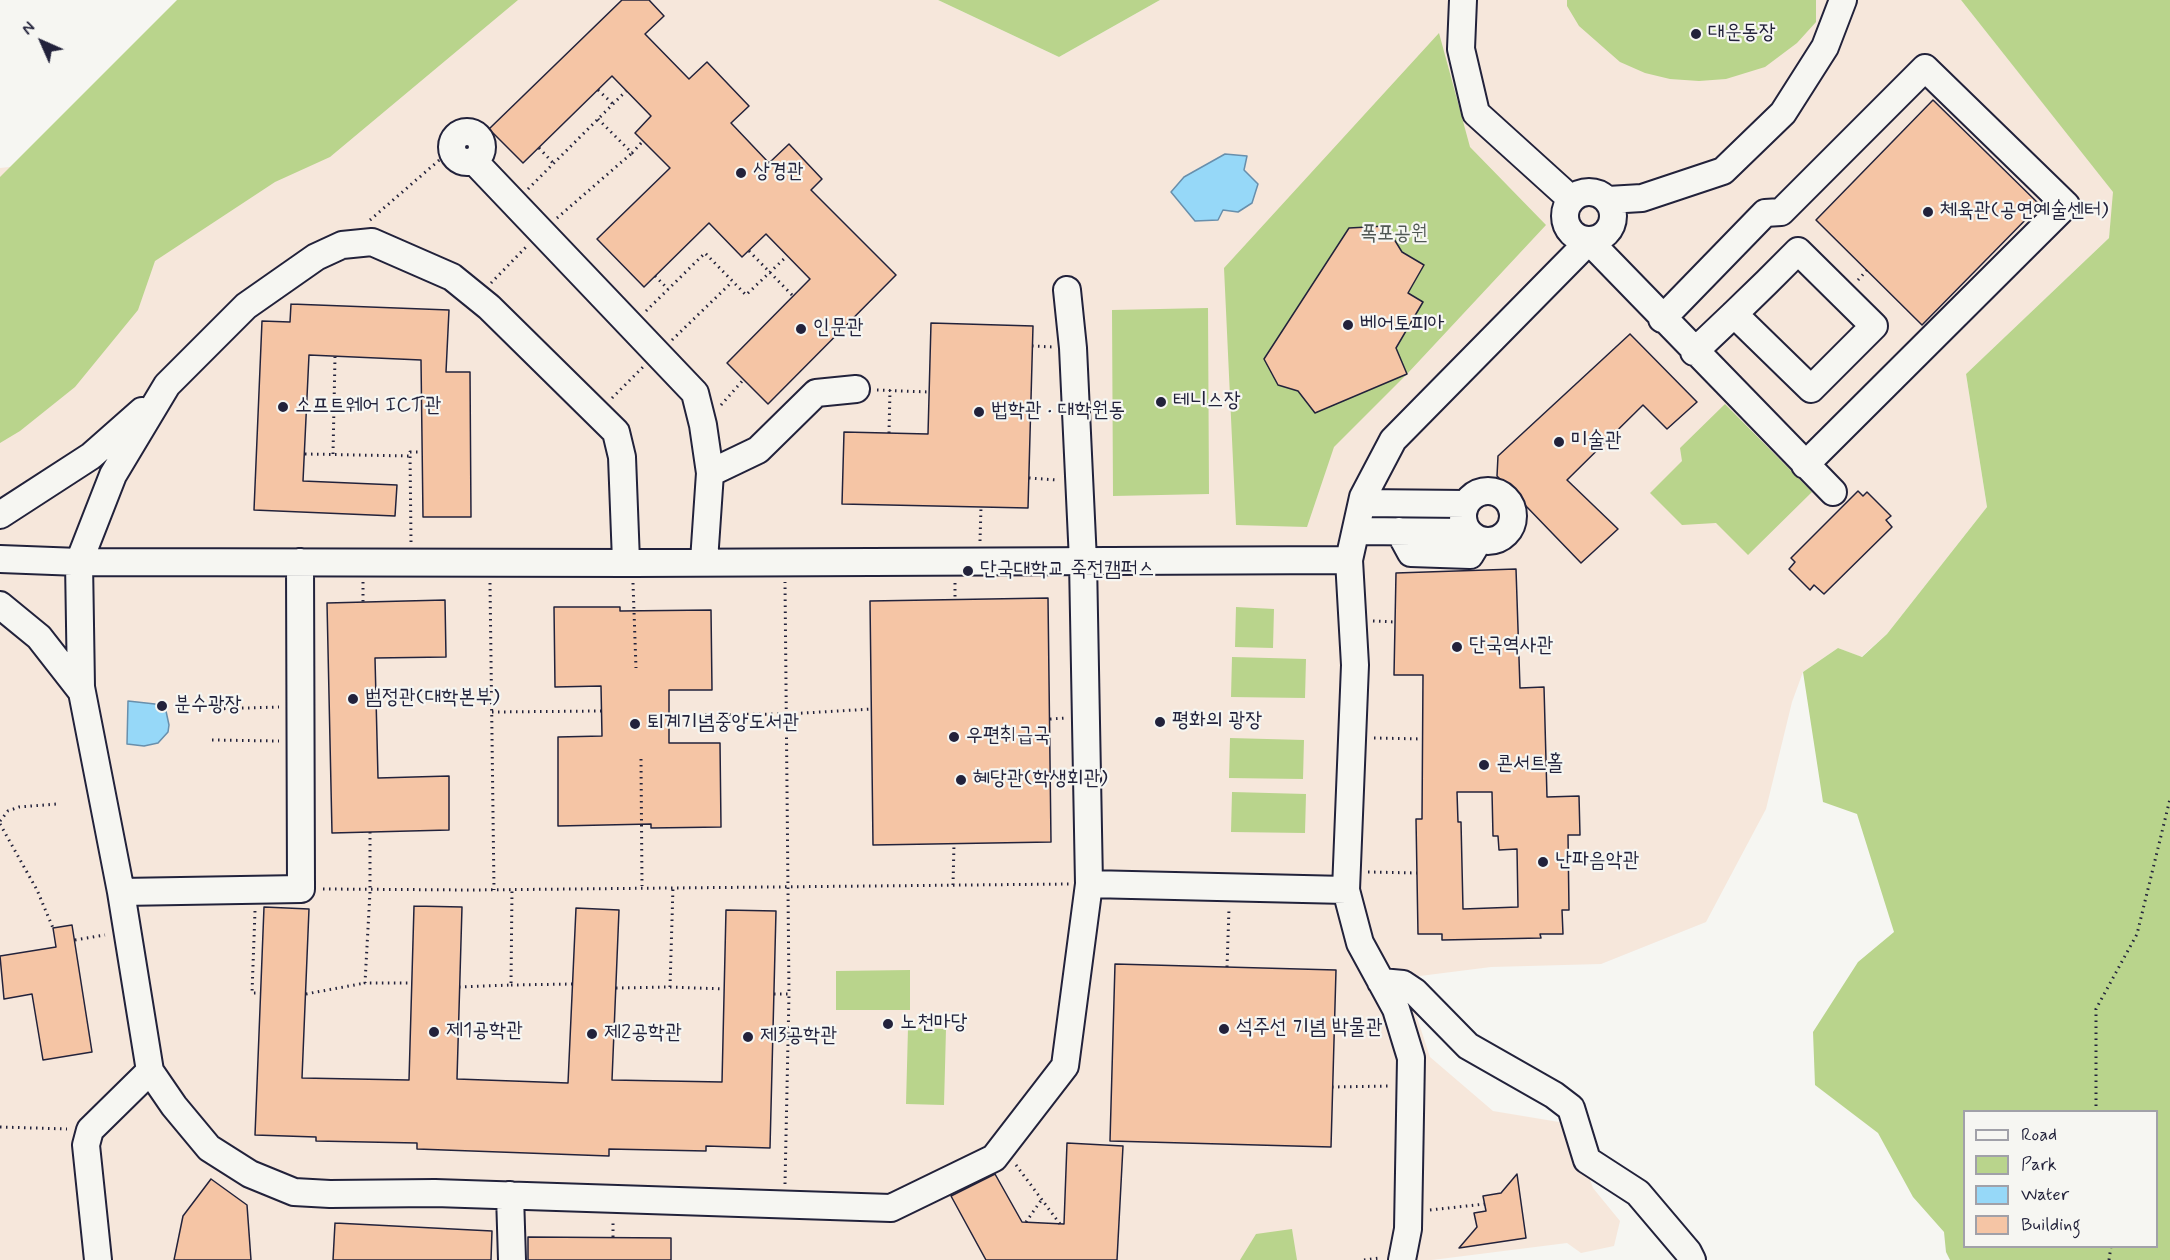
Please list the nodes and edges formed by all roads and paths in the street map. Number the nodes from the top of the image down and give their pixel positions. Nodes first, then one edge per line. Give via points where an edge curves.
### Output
1 (1463, 0) edge
2 (1843, 0) edge
3 (598, 90) dead end
4 (627, 91) dead end
5 (613, 104) junction
6 (598, 119) junction
7 (643, 141) dead end
8 (538, 148) dead end
9 (452, 149) joint
10 (632, 153) junction
11 (554, 164) junction
12 (1571, 199) junction
13 (1608, 200) junction
14 (514, 203) junction
15 (570, 208) dead end
16 (367, 223) dead end
17 (542, 232) junction
18 (1589, 241) junction
19 (749, 251) dead end
20 (787, 256) dead end
21 (770, 273) junction
22 (655, 276) dead end
23 (732, 281) junction
24 (668, 289) junction
25 (1067, 290) dead end
26 (793, 296) dead end
27 (477, 297) junction
28 (1734, 314) junction
29 (1662, 319) junction
30 (631, 326) junction
31 (682, 330) dead end
32 (1695, 352) junction
33 (657, 354) junction
34 (335, 357) dead end
35 (744, 380) dead end
36 (167, 385) junction
37 (856, 389) joint
38 (890, 390) junction
39 (929, 392) dead end
40 (597, 412) junction
41 (703, 425) junction
42 (889, 433) dead end
43 (422, 452) dead end
44 (305, 454) dead end
45 (333, 454) junction
46 (410, 456) junction
47 (1806, 465) junction
48 (710, 473) junction
49 (1029, 478) dead end
50 (1080, 482) junction
51 (1833, 492) dead end
52 (1362, 503) junction
53 (1466, 504) junction
54 (981, 507) dead end
55 (0, 515) edge
56 (1356, 531) junction
57 (1473, 536) junction
58 (0, 559) edge
59 (1349, 560) junction
60 (704, 561) junction
61 (784, 561) junction
62 (979, 561) junction
63 (1083, 561) junction
64 (79, 562) junction
65 (300, 562) junction
66 (412, 562) junction
67 (490, 562) junction
68 (629, 562) junction
69 (0, 605) edge
70 (636, 668) dead end
71 (82, 692) junction
72 (302, 706) junction
73 (212, 709) dead end
74 (872, 709) dead end
75 (601, 711) dead end
76 (492, 712) junction
77 (787, 714) junction
78 (669, 716) dead end
79 (1352, 737) junction
80 (1423, 739) dead end
81 (212, 740) dead end
82 (302, 741) junction
83 (641, 759) dead end
84 (2170, 799) edge
85 (57, 804) dead end
86 (0, 823) edge
87 (370, 832) dead end
88 (954, 843) dead end
89 (1417, 873) dead end
90 (1347, 881) junction
91 (1089, 884) junction
92 (953, 885) junction
93 (789, 886) junction
94 (642, 887) junction
95 (673, 887) junction
96 (1229, 887) junction
97 (256, 889) junction
98 (302, 889) junction
99 (370, 889) junction
100 (512, 889) junction
101 (494, 890) junction
102 (121, 892) junction
103 (53, 928) dead end
104 (127, 932) junction
105 (75, 940) dead end
106 (1227, 967) dead end
107 (412, 982) dead end
108 (1381, 982) junction
109 (365, 983) junction
110 (573, 984) dead end
111 (511, 986) junction
112 (459, 987) dead end
113 (670, 987) junction
114 (616, 988) dead end
115 (724, 990) dead end
116 (261, 993) dead end
117 (774, 993) dead end
118 (306, 994) dead end
119 (789, 994) junction
120 (150, 1071) junction
121 (1411, 1086) junction
122 (1332, 1087) dead end
123 (2096, 1110) edge
124 (0, 1127) edge
125 (90, 1130) junction
126 (1002, 1146) junction
127 (510, 1195) junction
128 (1042, 1199) junction
129 (785, 1204) junction
130 (1485, 1204) dead end
131 (1408, 1212) junction
132 (1026, 1222) dead end
133 (1060, 1224) dead end
134 (98, 1260) edge
135 (512, 1260) edge
136 (1402, 1260) edge
137 (1692, 1260) edge

1 - 12 lane via 1461,49 1476,113
2 - 13 lane via 1825,47 1783,113 1723,171 1642,198
3 - 5 path
4 - 5 path
5 - 6 path
6 - 10 path
6 - 11 path
7 - 10 path
8 - 11 path
9 - 14 lane via 460,161 474,160
9 - 16 path
10 - 15 path
11 - 14 path
12 - 13 lane via 1594,192
12 - 18 lane via 1565,222 1574,236
13 - 18 lane via 1613,223 1604,236
14 - 17 lane
17 - 27 path
17 - 30 lane
18 - 29 lane
18 - 52 lane via 1393,440
19 - 21 path
20 - 21 path
21 - 23 path via 746,296
21 - 26 path
22 - 24 path
23 - 24 path via 705,253
23 - 31 path
24 - 30 path
25 - 50 lane
27 - 36 lane via 452,277 372,242 342,245 316,257 246,306
27 - 40 lane
28 - 28 lane via 1798,251 1874,326 1811,389
28 - 32 lane
29 - 32 lane
29 - 47 lane via 1765,213 1781,212 1925,68 2066,205
30 - 33 lane
32 - 47 lane
33 - 40 path
33 - 41 lane via 695,393
34 - 45 path
35 - 41 path
36 - 55 lane via 91,456
36 - 64 lane via 113,476
37 - 38 path
37 - 48 lane via 816,393 758,450
38 - 39 path
38 - 42 path
40 - 68 lane via 616,432
41 - 48 lane
43 - 46 path via 410,452
44 - 45 path
45 - 46 path
46 - 66 path
47 - 51 lane
48 - 60 lane
49 - 50 path
50 - 63 lane
52 - 53 lane
52 - 56 lane
53 - 57 lane via 1462,518
53 - 57 lane via 1478,493 1494,492 1511,507 1512,524 1502,537 1495,540
54 - 62 path
56 - 57 lane
56 - 59 lane
58 - 64 lane
59 - 63 lane
59 - 79 lane via 1355,665
60 - 61 lane
60 - 68 lane
61 - 62 lane
61 - 77 path
62 - 63 lane
63 - 91 lane
64 - 65 lane
64 - 71 lane
65 - 66 lane
65 - 72 lane
66 - 67 lane
67 - 68 lane
67 - 76 path
68 - 70 path
69 - 71 lane via 39,637
71 - 102 lane
72 - 73 path
72 - 82 lane
74 - 77 path
75 - 76 path
76 - 101 path
77 - 78 path
77 - 93 path
79 - 80 path
79 - 90 lane
81 - 82 path
82 - 98 lane
83 - 94 path
84 - 123 path via 2137,934 2096,1009
85 - 86 path via 19,807 8,811
86 - 103 path
87 - 99 path
88 - 92 path
89 - 90 path
90 - 96 lane
90 - 108 lane via 1360,943
91 - 92 path
91 - 96 lane
91 - 126 lane via 1065,1066
92 - 93 path
93 - 95 path
93 - 119 path
94 - 95 path
94 - 100 path
95 - 113 path
96 - 106 path
97 - 98 lane
97 - 102 lane
97 - 116 path via 252,993
98 - 99 path
99 - 101 path
99 - 109 path
100 - 101 path
100 - 111 path
102 - 104 lane
104 - 105 path
104 - 120 lane
107 - 109 path
108 - 121 lane via 1396,1009 1411,1058
108 - 137 lane via 1402,984 1415,992 1468,1046 1570,1108 1587,1160 1638,1193
109 - 118 path
110 - 111 path
111 - 112 path
113 - 114 path
113 - 115 path
117 - 119 path
119 - 129 path
120 - 125 lane
120 - 127 lane via 209,1148 250,1174 294,1192
121 - 122 path
121 - 131 lane
124 - 125 path
125 - 134 lane via 86,1145
126 - 128 path
126 - 129 lane via 994,1158 891,1208
127 - 129 lane
127 - 135 lane
128 - 132 path
128 - 133 path
130 - 131 path
131 - 136 lane

